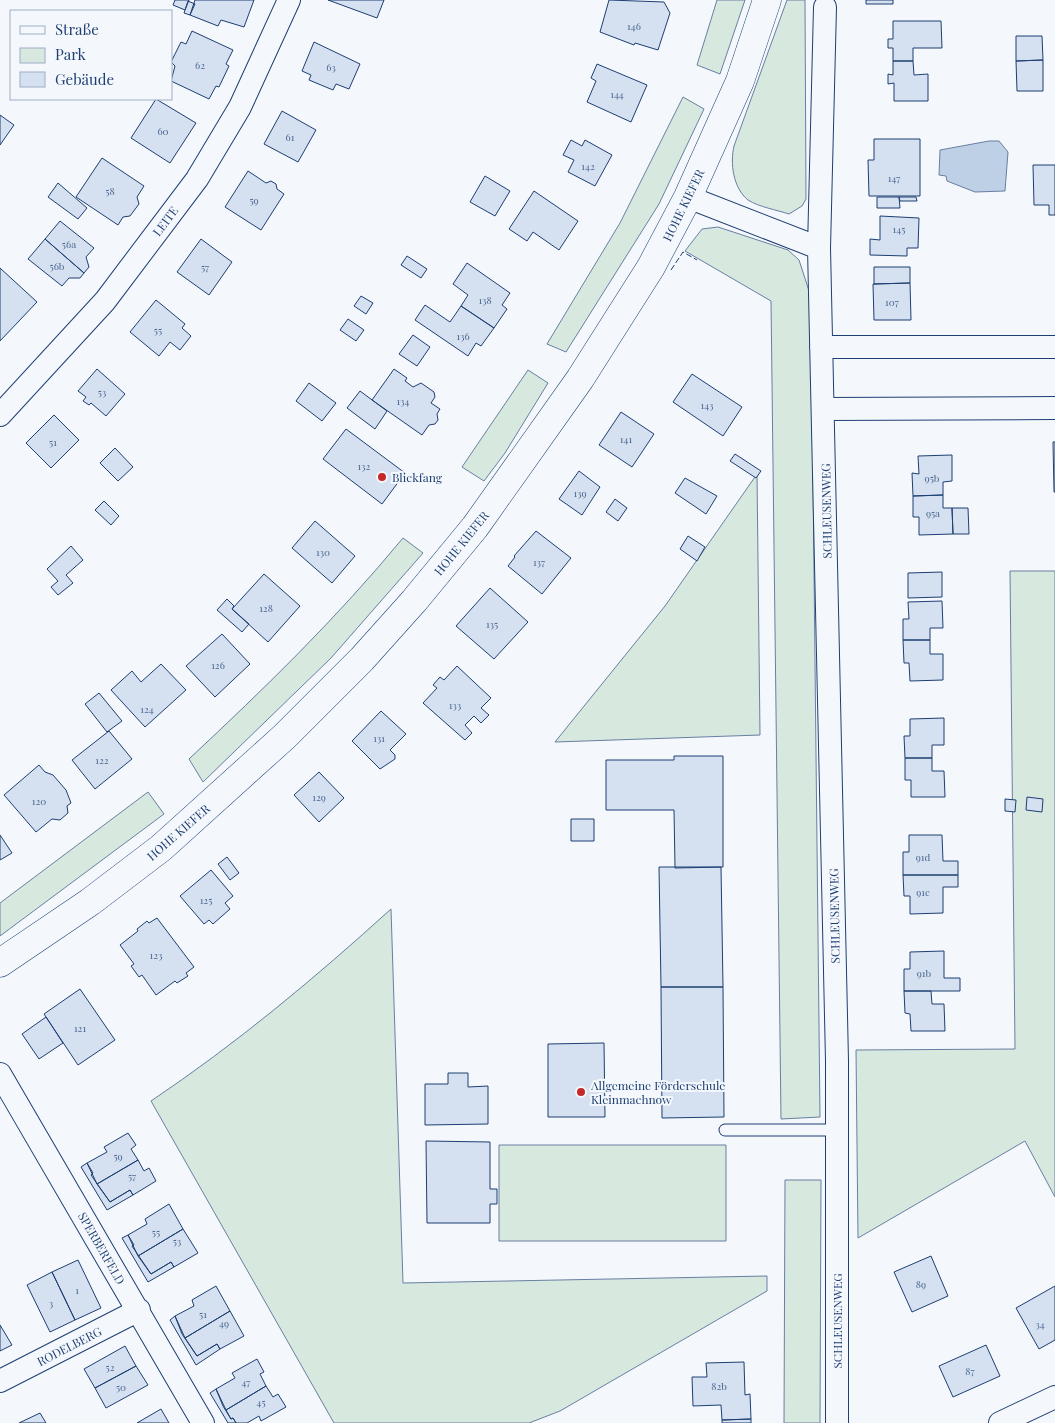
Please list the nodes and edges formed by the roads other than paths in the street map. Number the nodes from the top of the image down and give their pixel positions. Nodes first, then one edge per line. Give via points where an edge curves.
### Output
1 (289, 0) edge
2 (767, 0) edge
3 (824, 7) dead end
4 (688, 197) junction
5 (819, 248) junction
6 (821, 347) junction
7 (1055, 347) edge
8 (1055, 408) edge
9 (824, 409) junction
10 (0, 415) edge
11 (0, 963) edge
12 (0, 1074) edge
13 (725, 1130) dead end
14 (837, 1130) junction
15 (138, 1310) junction
16 (0, 1381) edge
17 (1055, 1397) edge
18 (203, 1423) edge
19 (836, 1423) edge
20 (1000, 1423) edge

1 - 10 street, LEITE via 240,107 197,179 105,301
2 - 4 street, HOHE KIEFER via 740,81
3 - 5 street
4 - 5 street
4 - 11 street, HOHE KIEFER via 651,266 580,379 475,527 414,601 300,722 161,848 90,902
5 - 6 street, SCHLEUSENWEG
6 - 7 street
6 - 9 street, SCHLEUSENWEG
8 - 9 street
9 - 14 street, SCHLEUSENWEG
12 - 15 street, SPERBERFELD
13 - 14 lane
14 - 19 street, SCHLEUSENWEG
15 - 16 street, RODELBERG
15 - 18 street, SPERBERFELD
17 - 20 street

